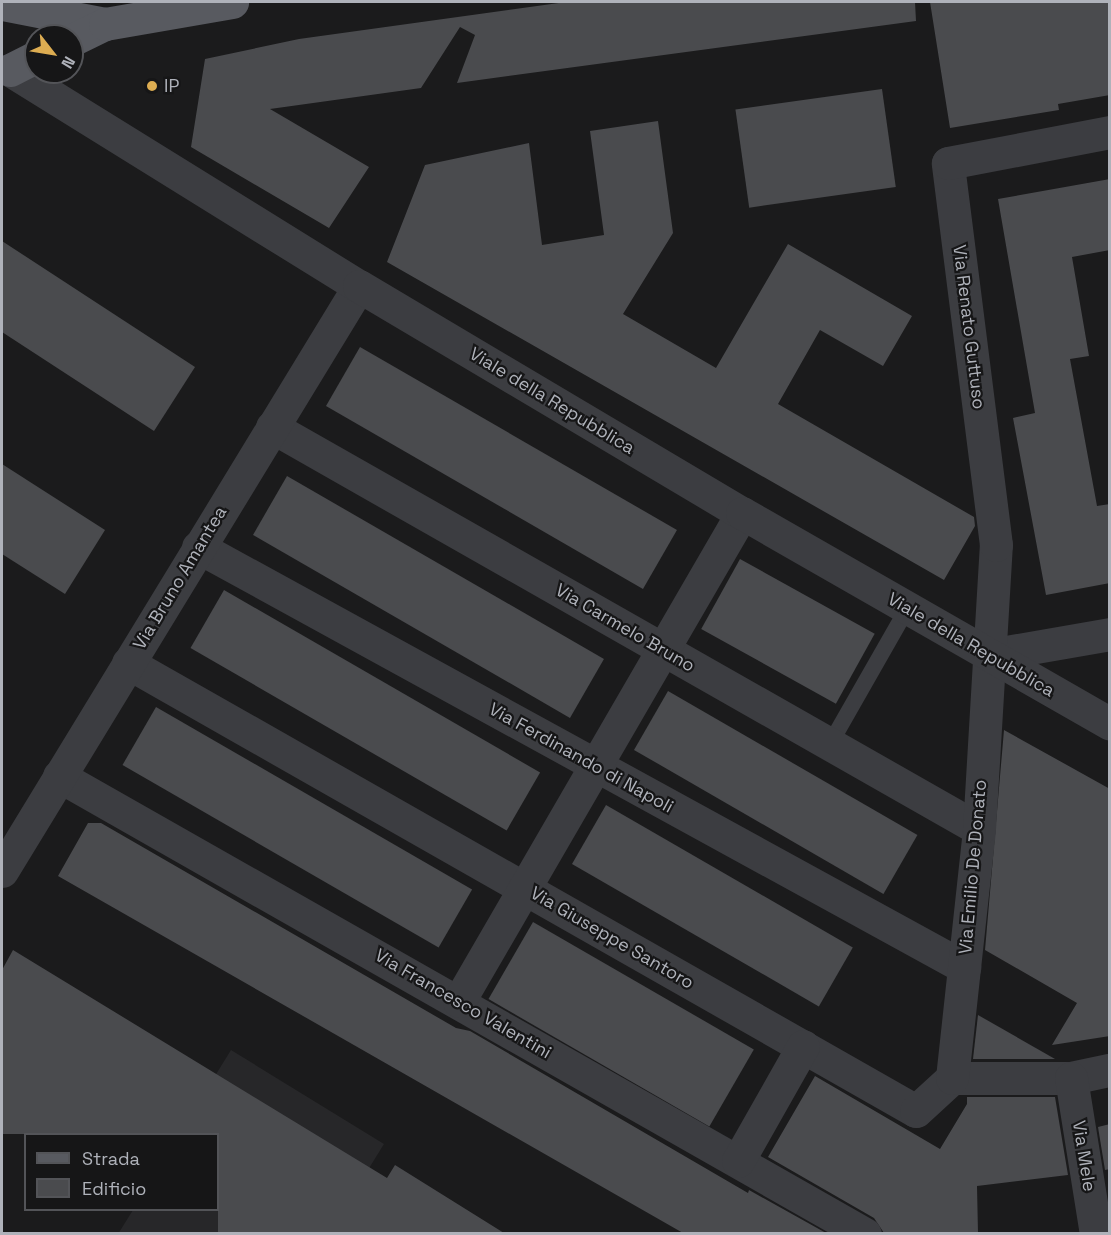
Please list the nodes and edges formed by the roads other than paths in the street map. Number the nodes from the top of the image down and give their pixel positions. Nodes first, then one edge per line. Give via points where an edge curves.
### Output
1 (232, 2) edge
2 (2, 4) edge
3 (105, 24) junction
4 (84, 34) edge
5 (12, 68) edge
6 (1110, 132) edge
7 (359, 286) junction
8 (272, 427) junction
9 (742, 513) junction
10 (198, 547) junction
11 (908, 609) junction
12 (1110, 634) edge
13 (662, 649) junction
14 (989, 655) junction
15 (128, 663) junction
16 (1110, 724) edge
17 (830, 744) junction
18 (596, 766) junction
19 (59, 776) junction
20 (979, 829) junction
21 (2, 871) edge
22 (524, 888) junction
23 (964, 967) junction
24 (459, 1001) junction
25 (803, 1047) junction
26 (1110, 1070) edge
27 (952, 1078) junction
28 (1071, 1078) junction
29 (738, 1161) junction
30 (865, 1233) edge
31 (1096, 1233) edge

1 - 3 main road
2 - 3 main road
3 - 4 main road
5 - 7 street, Viale della Repubblica
6 - 14 street, Via Renato Guttuso via 948,163 996,545
7 - 8 street, Via Bruno Amantea
7 - 9 street, Viale della Repubblica
8 - 10 street, Via Bruno Amantea
8 - 13 street, Via Carmelo Bruno
9 - 11 street, Viale della Repubblica
9 - 13 street
10 - 15 street, Via Bruno Amantea
10 - 18 street, Via Ferdinando di Napoli
11 - 14 street, Viale della Repubblica
11 - 17 lane
12 - 14 street
13 - 17 street, Via Carmelo Bruno
13 - 18 street
14 - 16 street, Viale della Repubblica
14 - 20 street, Via Emilio De Donato
15 - 19 street, Via Bruno Amantea
15 - 22 street, Via Giuseppe Santoro
17 - 20 street, Via Carmelo Bruno
18 - 22 street
18 - 23 street, Via Ferdinando di Napoli
19 - 21 street, Via Bruno Amantea
19 - 24 street, Via Francesco Valentini
20 - 23 street, Via Emilio De Donato
22 - 24 street
22 - 25 street, Via Giuseppe Santoro
23 - 27 street, Via Emilio De Donato
24 - 29 street, Via Francesco Valentini
25 - 27 street, Via Giuseppe Santoro via 916,1111
25 - 29 street
26 - 28 street
27 - 28 street
28 - 31 street, Via Mele
29 - 30 street, Via Francesco Valentini

